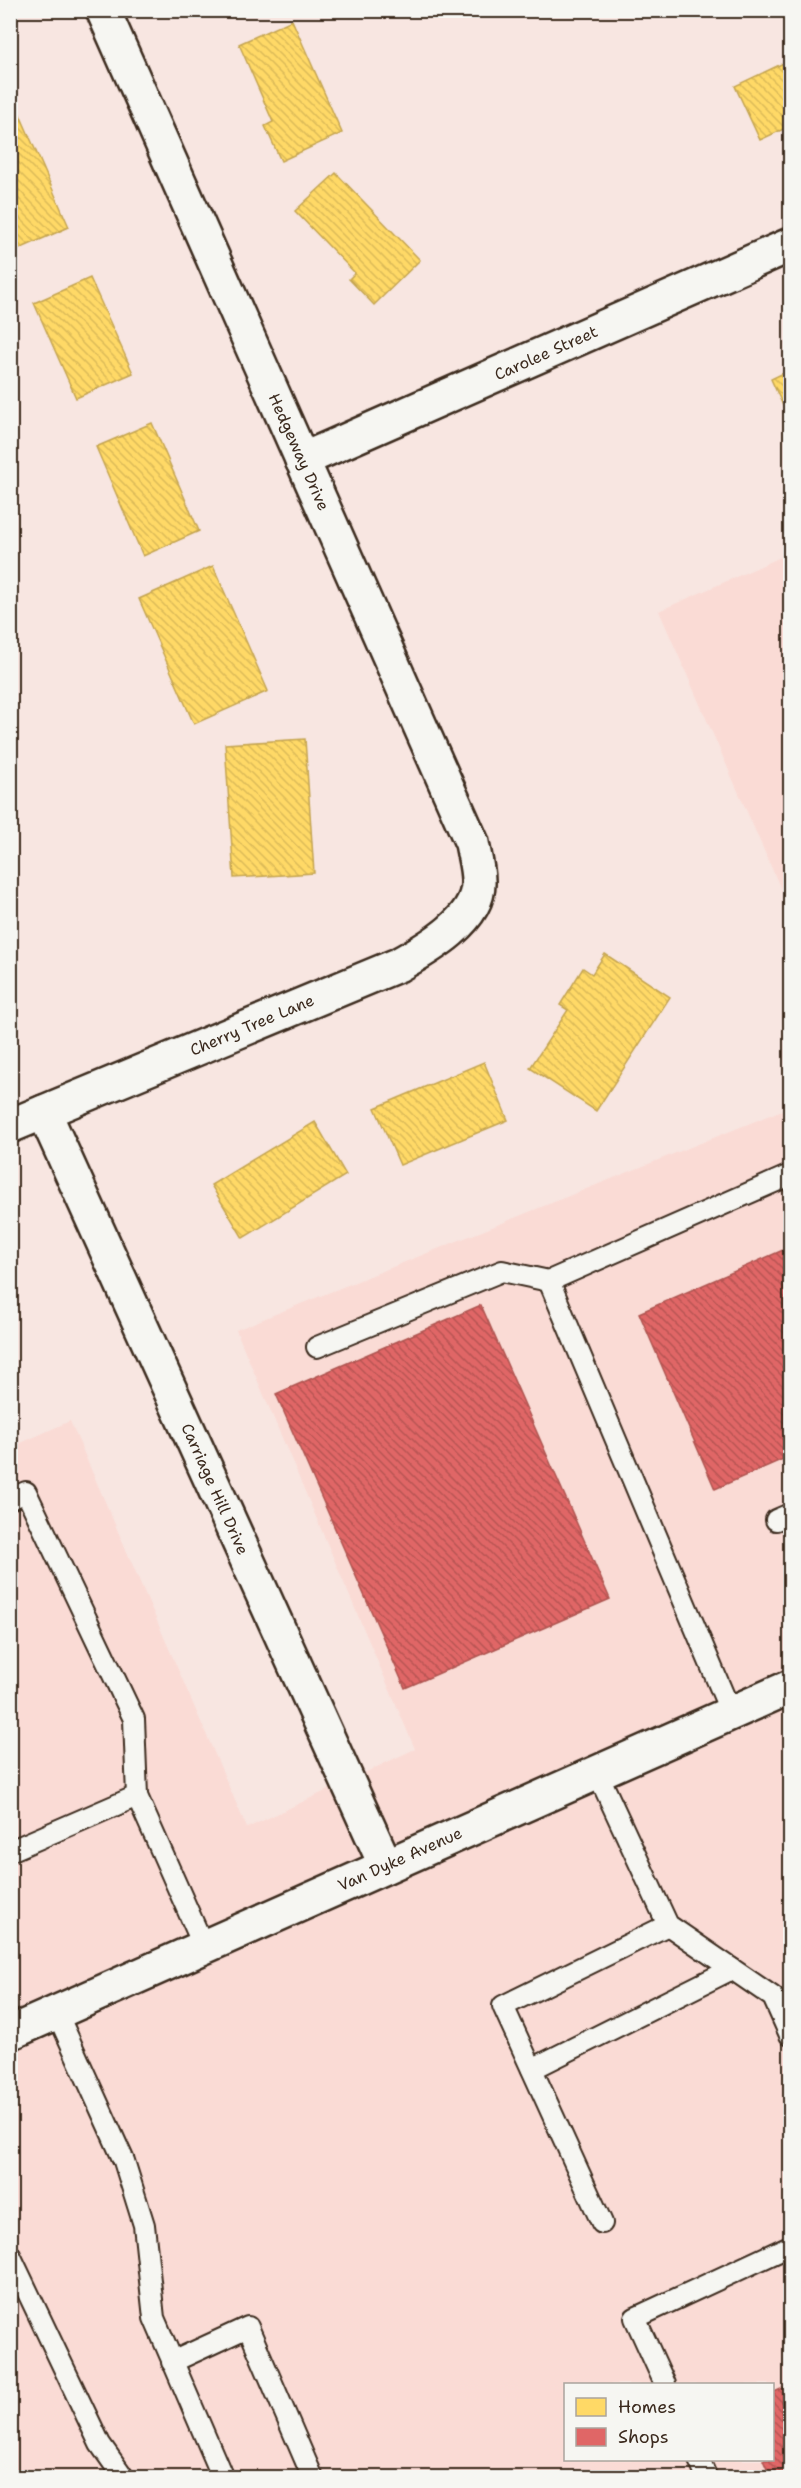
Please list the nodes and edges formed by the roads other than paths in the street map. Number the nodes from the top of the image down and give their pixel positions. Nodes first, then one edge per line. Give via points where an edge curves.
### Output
1 (103, 10) edge
2 (790, 245) edge
3 (302, 460) junction
4 (476, 898) joint
5 (44, 1112) junction
6 (10, 1126) edge
7 (790, 1175) edge
8 (549, 1281) junction
9 (317, 1347) dead end
10 (10, 1498) edge
11 (790, 1686) edge
12 (731, 1713) junction
13 (597, 1772) junction
14 (137, 1796) junction
15 (10, 1851) edge
16 (386, 1866) junction
17 (668, 1925) junction
18 (204, 1947) junction
19 (732, 1968) junction
20 (57, 2013) junction
21 (10, 2033) edge
22 (790, 2035) edge
23 (532, 2069) junction
24 (602, 2223) dead end
25 (790, 2246) edge
26 (10, 2255) edge
27 (172, 2362) junction
28 (664, 2383) edge
29 (699, 2461) edge
30 (124, 2478) edge
31 (224, 2478) edge
32 (313, 2478) edge
33 (707, 2478) edge

1 - 3 street, Hedgeway Drive
2 - 3 street, Carolee Street
3 - 4 street, Hedgeway Drive via 472,843 478,881
4 - 5 street, Cherry Tree Lane via 434,945 398,965
5 - 6 street, Cherry Tree Lane
5 - 16 street, Carriage Hill Drive
7 - 8 lane
8 - 9 lane via 502,1271
8 - 12 lane
10 - 14 lane via 26,1492 135,1719
11 - 12 street, Van Dyke Avenue
12 - 13 street, Van Dyke Avenue
13 - 16 street, Van Dyke Avenue
13 - 17 lane
14 - 15 lane
14 - 18 lane
16 - 18 street, Van Dyke Avenue
17 - 19 lane
17 - 23 lane via 503,2006
18 - 20 street, Van Dyke Avenue
19 - 22 lane via 773,1997
19 - 23 lane
20 - 21 street, Van Dyke Avenue
20 - 27 lane via 124,2161 144,2225 154,2318
23 - 24 lane
25 - 28 lane via 635,2318
26 - 30 lane via 100,2444
27 - 31 lane
27 - 32 lane via 248,2327
29 - 33 lane

